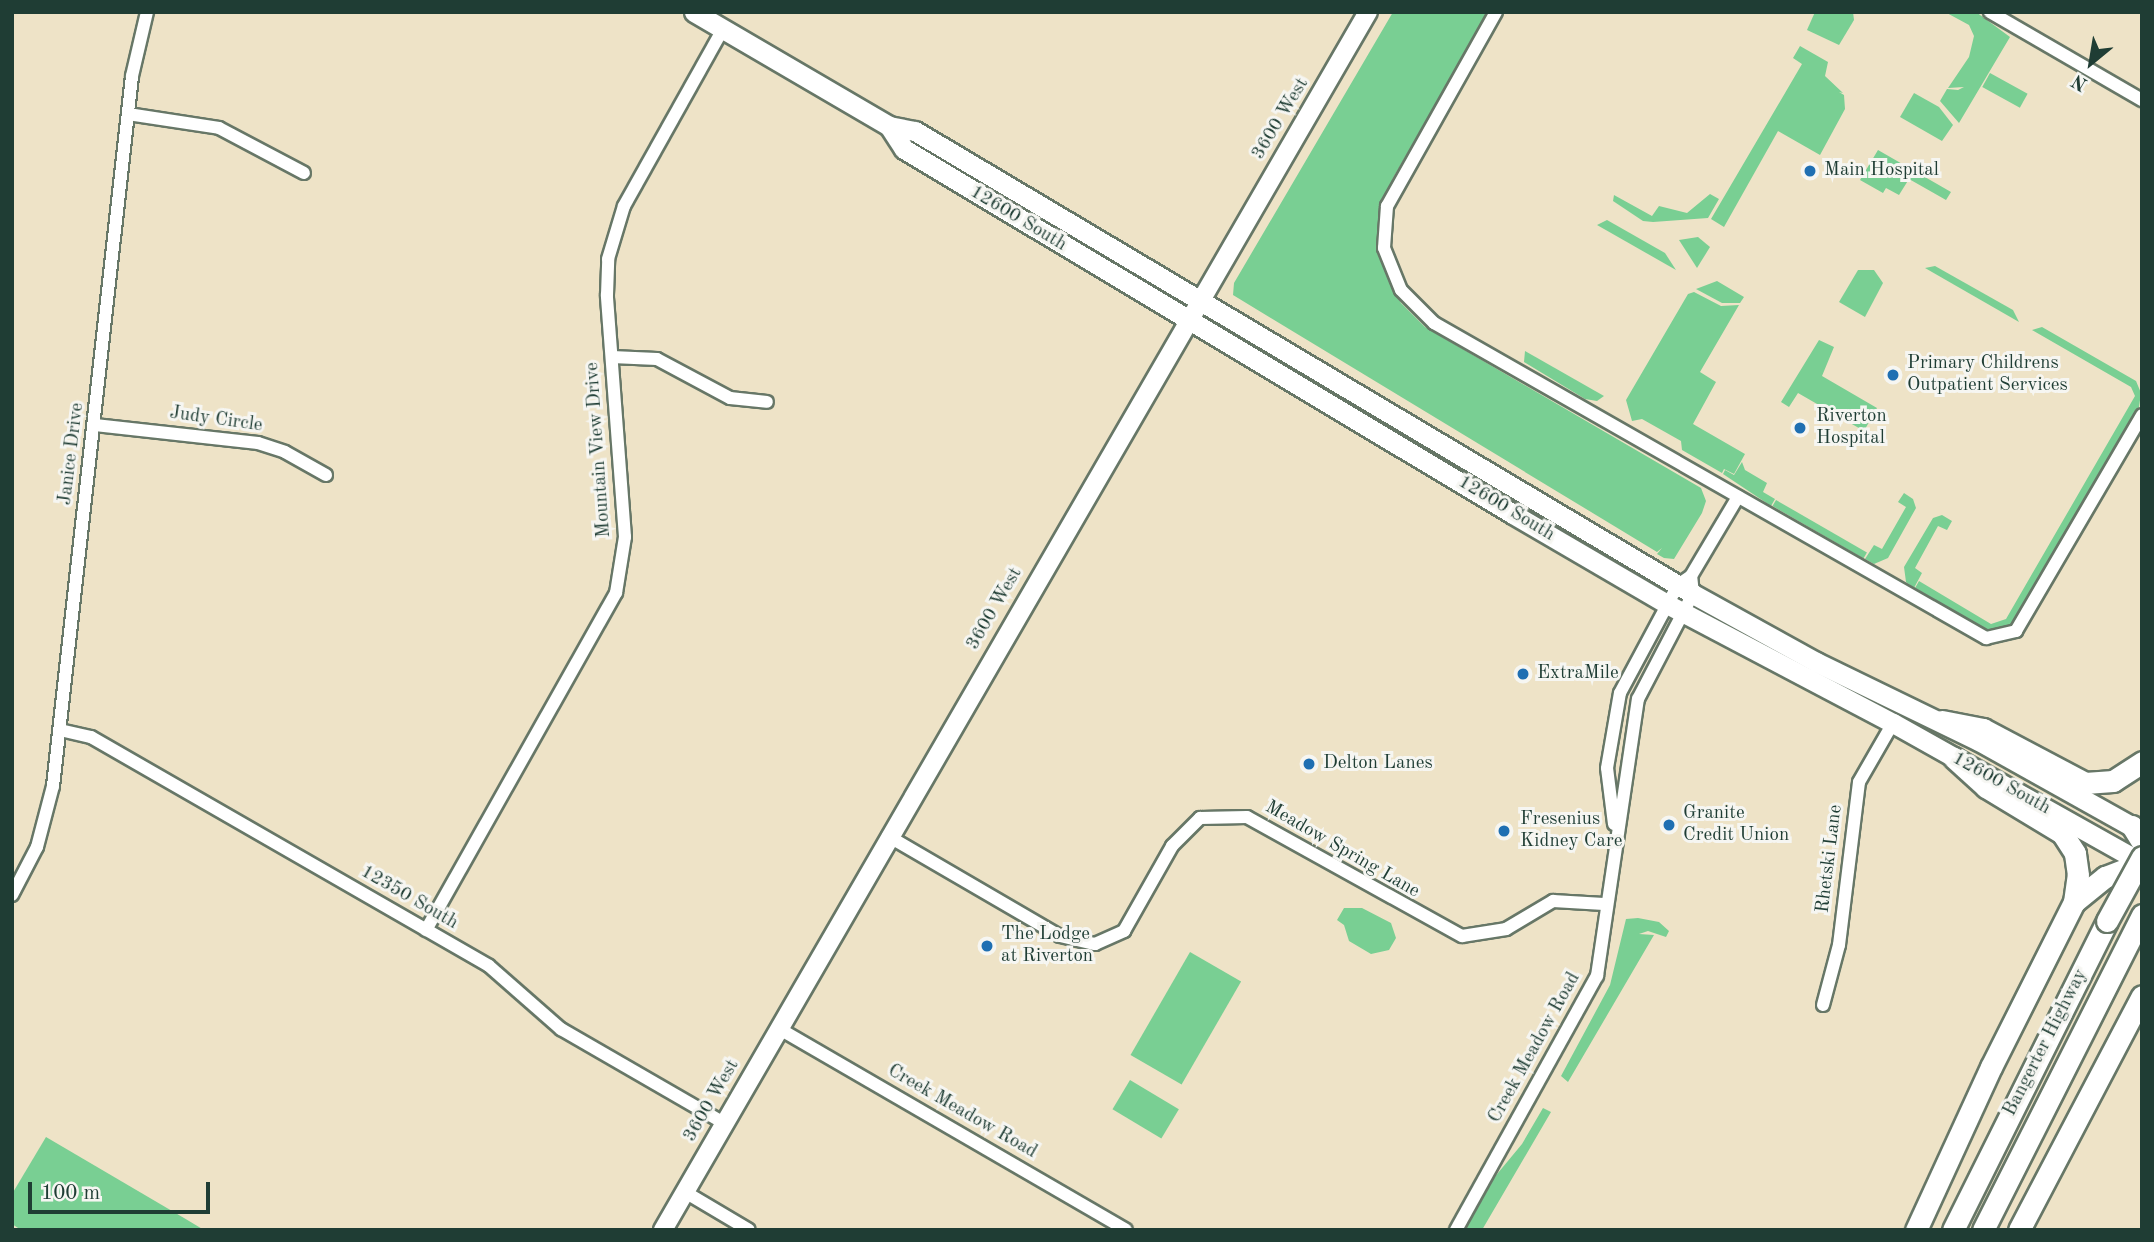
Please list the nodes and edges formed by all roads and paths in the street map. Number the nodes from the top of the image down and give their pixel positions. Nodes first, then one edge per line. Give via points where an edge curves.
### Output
1 (147, 12) edge
2 (695, 12) edge
3 (1368, 12) edge
4 (1496, 12) edge
5 (1990, 12) edge
6 (723, 29) junction
7 (2142, 100) edge
8 (128, 114) junction
9 (889, 126) junction
10 (304, 173) dead end
11 (1199, 300) junction
12 (1188, 318) junction
13 (612, 357) junction
14 (767, 402) dead end
15 (2142, 415) edge
16 (95, 425) junction
17 (326, 475) dead end
18 (1738, 497) junction
19 (1687, 585) junction
20 (1676, 608) junction
21 (1942, 721) junction
22 (1893, 723) junction
23 (60, 730) junction
24 (1954, 758) junction
25 (2142, 762) edge
26 (1615, 831) junction
27 (888, 836) junction
28 (2139, 851) edge
29 (12, 895) edge
30 (2074, 902) junction
31 (1604, 904) junction
32 (2142, 915) edge
33 (426, 930) junction
34 (2142, 996) edge
35 (1822, 1005) dead end
36 (778, 1028) junction
37 (724, 1123) junction
38 (685, 1192) junction
39 (663, 1230) edge
40 (748, 1230) edge
41 (1126, 1230) edge
42 (1456, 1230) edge
43 (1916, 1230) edge
44 (1953, 1230) edge
45 (1983, 1230) edge
46 (2019, 1230) edge

1 - 8 street, Janice Drive via 135,57
2 - 6 main road, 12600 South
3 - 11 main road, 3600 West
4 - 18 street via 1387,206 1384,248 1401,290 1434,323
5 - 7 street
6 - 9 main road, 12600 South
6 - 13 street, Mountain View Drive via 617,223 606,277
8 - 10 street via 219,128
8 - 16 street, Janice Drive
9 - 11 main road, 12600 South via 915,131
9 - 12 main road, 12600 South via 904,149
11 - 12 main road, 3600 West
11 - 19 main road, 12600 South
12 - 20 main road, 12600 South
12 - 27 main road, 3600 West
13 - 14 street via 657,359 730,398
13 - 33 street, Mountain View Drive via 625,537 616,593
15 - 18 street via 2017,631 1986,638
16 - 17 street, Judy Circle via 258,443
16 - 23 street, Janice Drive
18 - 19 street
19 - 20 street
19 - 20 street
19 - 21 main road, 12600 South via 1816,662
20 - 22 main road, 12600 South
20 - 26 street, Creek Meadow Road via 1665,649 1637,699
20 - 26 street, Creek Meadow Road via 1653,631 1620,693 1612,721 1607,768
21 - 25 highway via 1983,729 2085,783 2113,781
21 - 28 main road, 12600 South
22 - 24 main road, 12600 South
22 - 35 street, Rhetski Lane via 1859,782 1839,945
23 - 29 street, Janice Drive via 44,827
23 - 33 street, 12350 South via 91,737
24 - 28 main road, 12600 South
24 - 30 highway via 1986,788 2068,839 2078,868
26 - 31 street, Creek Meadow Road
27 - 31 street, Meadow Spring Lane via 1060,936 1095,944 1125,931 1172,846 1199,818 1247,817 1462,936 1506,929 1553,901
27 - 36 main road, 3600 West
28 - 30 highway
28 - 44 highway, Bangerter Highway, bridge
30 - 43 highway
31 - 42 street, Creek Meadow Road via 1597,976
32 - 45 highway, Bangerter Highway
33 - 37 street, 12350 South via 502,975 561,1029
34 - 46 highway
36 - 37 main road, 3600 West
36 - 41 street, Creek Meadow Road
37 - 38 main road, 3600 West
38 - 39 main road, 3600 West
38 - 40 street

